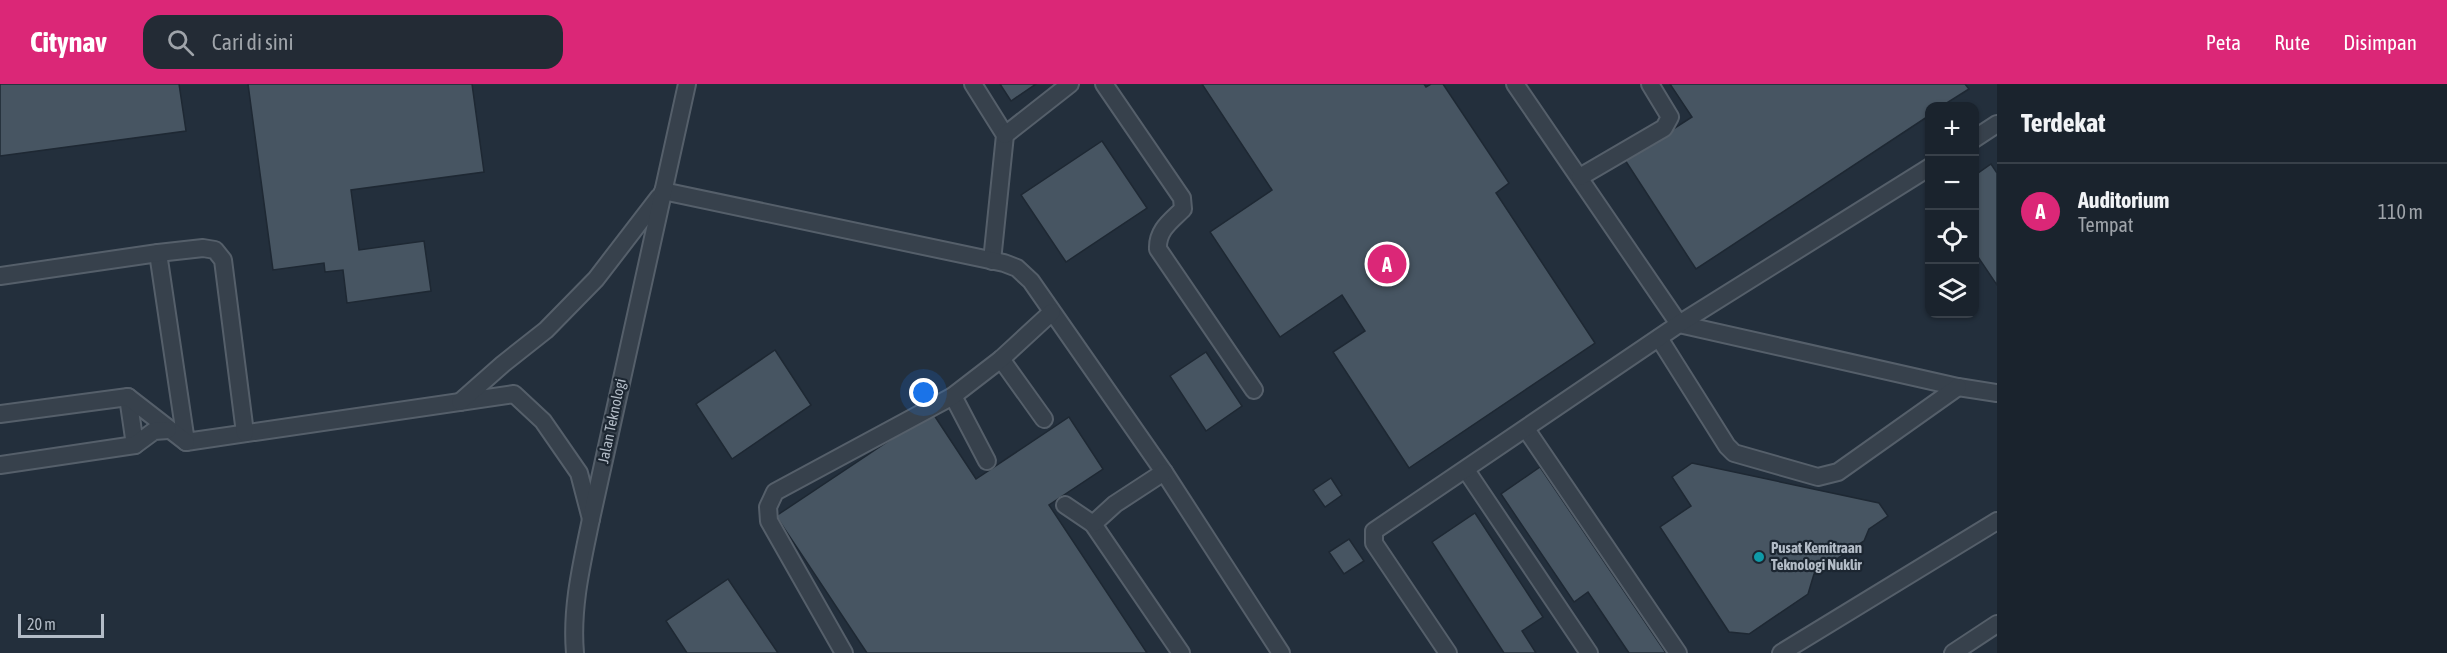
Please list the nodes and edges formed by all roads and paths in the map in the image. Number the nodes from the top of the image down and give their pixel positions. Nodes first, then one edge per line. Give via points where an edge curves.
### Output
1 (687, 84) edge
2 (972, 84) edge
3 (1070, 84) edge
4 (1104, 84) edge
5 (1650, 84) edge
6 (1517, 85) edge
7 (1997, 124) edge
8 (1005, 135) junction
9 (1979, 136) edge
10 (1925, 170) edge
11 (1580, 177) junction
12 (663, 191) junction
13 (158, 253) junction
14 (992, 261) junction
15 (0, 276) edge
16 (1052, 312) junction
17 (1679, 324) junction
18 (1659, 338) junction
19 (1001, 359) junction
20 (1958, 387) junction
21 (1254, 390) dead end
22 (1997, 393) edge
23 (952, 396) junction
24 (128, 397) junction
25 (460, 402) junction
26 (0, 414) edge
27 (1044, 419) dead end
28 (1526, 429) junction
29 (168, 430) junction
30 (245, 433) junction
31 (186, 442) junction
32 (135, 446) junction
33 (987, 461) dead end
34 (0, 465) edge
35 (1466, 470) junction
36 (1164, 472) junction
37 (1065, 505) dead end
38 (591, 519) junction
39 (1997, 521) edge
40 (1093, 524) junction
41 (1997, 624) edge
42 (575, 653) edge
43 (844, 653) edge
44 (1182, 653) edge
45 (1281, 653) edge
46 (1448, 653) edge
47 (1589, 653) edge
48 (1678, 653) edge
49 (1781, 653) edge
50 (1953, 653) edge

1 - 12 lane, Jalan Teknologi
2 - 8 lane
3 - 8 lane
4 - 21 lane via 1182,198 1183,209 1163,229 1158,249
5 - 11 lane via 1670,117 1664,128
6 - 11 lane
7 - 9 lane
8 - 14 lane
10 - 17 lane
11 - 17 lane
12 - 14 lane
12 - 25 lane via 596,279 546,330
12 - 38 lane, Jalan Teknologi
13 - 15 lane
13 - 30 lane via 203,248 215,250 223,260
13 - 31 lane
14 - 16 lane via 1017,268
16 - 19 lane
16 - 36 lane
17 - 18 lane
17 - 20 lane
18 - 20 lane via 1734,453 1818,477 1838,472
18 - 28 lane
19 - 23 lane
19 - 27 lane
20 - 22 lane
23 - 33 lane
23 - 43 lane via 775,492 768,507 769,521
24 - 26 lane
24 - 29 lane
24 - 32 lane
25 - 30 lane
25 - 38 lane via 514,394 543,421 579,473
28 - 35 lane
28 - 48 lane
29 - 31 lane
29 - 32 lane via 154,431
30 - 31 lane
32 - 34 lane
35 - 46 lane via 1374,531 1374,543
35 - 47 lane
36 - 40 lane via 1115,504
36 - 45 lane
37 - 40 lane
38 - 42 lane, Jalan Teknologi via 578,587 573,629
39 - 49 lane
40 - 44 lane
41 - 50 lane

